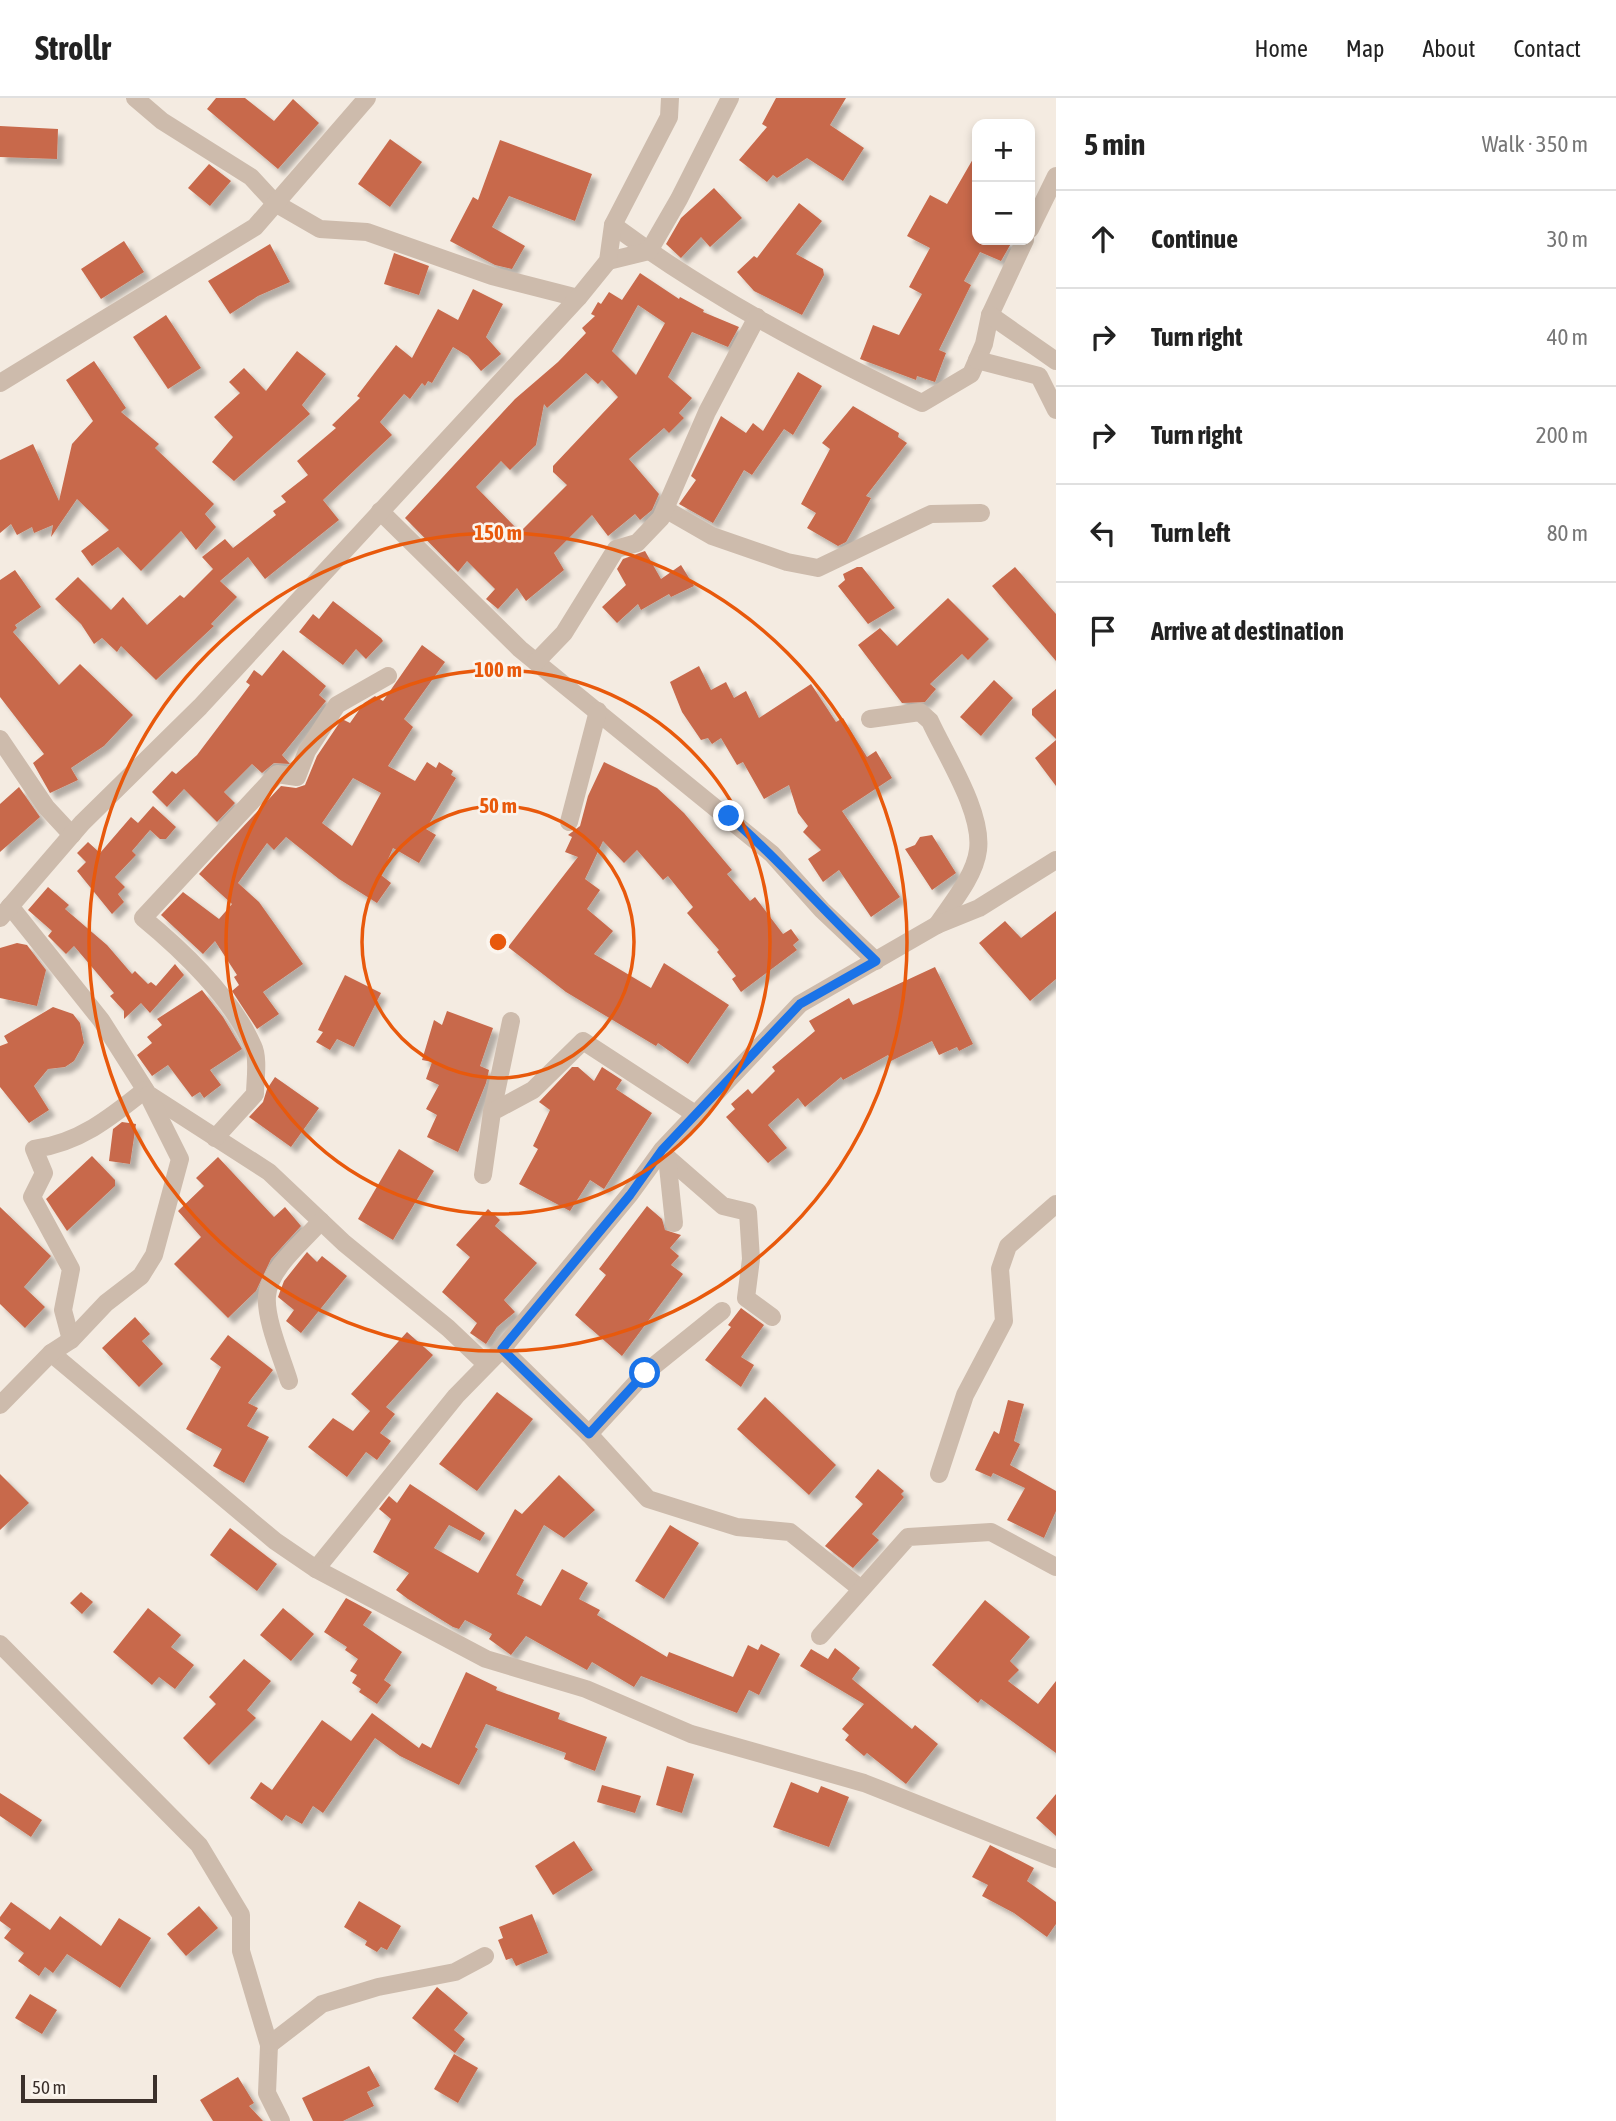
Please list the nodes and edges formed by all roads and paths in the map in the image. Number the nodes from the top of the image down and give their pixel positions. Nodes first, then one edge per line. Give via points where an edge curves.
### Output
1 (135, 98) edge
2 (367, 98) edge
3 (670, 98) edge
4 (730, 98) edge
5 (1056, 176) edge
6 (275, 203) junction
7 (1035, 219) edge
8 (613, 226) junction
9 (1023, 245) edge
10 (649, 251) junction
11 (608, 261) junction
12 (578, 298) junction
13 (990, 315) junction
14 (757, 317) junction
15 (977, 360) junction
16 (1056, 361) edge
17 (0, 383) edge
18 (1056, 410) edge
19 (665, 509) junction
20 (380, 511) junction
21 (981, 513) dead end
22 (536, 662) junction
23 (388, 676) dead end
24 (597, 711) junction
25 (870, 719) dead end
26 (0, 739) edge
27 (569, 822) dead end
28 (72, 835) junction
29 (1056, 860) edge
30 (5, 912) edge
31 (937, 925) junction
32 (876, 961) junction
33 (511, 1021) dead end
34 (146, 1092) junction
35 (492, 1112) junction
36 (695, 1114) junction
37 (215, 1138) junction
38 (664, 1154) junction
39 (483, 1175) dead end
40 (1056, 1204) edge
41 (321, 1222) junction
42 (674, 1223) dead end
43 (722, 1311) dead end
44 (772, 1317) dead end
45 (71, 1340) junction
46 (502, 1349) junction
47 (51, 1353) junction
48 (485, 1364) junction
49 (289, 1381) dead end
50 (0, 1405) edge
51 (589, 1434) junction
52 (939, 1474) dead end
53 (1056, 1567) edge
54 (316, 1569) junction
55 (861, 1589) junction
56 (820, 1636) dead end
57 (0, 1644) edge
58 (1056, 1859) edge
59 (485, 1956) dead end
60 (269, 2045) junction
61 (281, 2121) edge

1 - 6 street via 162,121 251,177
2 - 6 street
3 - 8 street via 669,117
4 - 10 street
5 - 7 street
6 - 12 street via 320,229 367,232 492,276
6 - 17 street via 255,227
8 - 10 street
8 - 11 street
9 - 13 street
10 - 11 street
10 - 14 street
11 - 12 street
12 - 20 street
13 - 15 street
13 - 16 street
14 - 15 street via 922,403 971,374
14 - 19 street via 707,412
15 - 18 street via 1039,376
19 - 21 street via 712,536 818,568 931,514
19 - 22 street via 637,543 616,549 564,633
20 - 22 street
20 - 28 street via 200,707
22 - 24 street
23 - 37 street via 337,705 307,751 297,777 277,774 143,918 182,950 217,990 254,1048 255,1094
24 - 27 street
24 - 32 street via 772,853 822,910
25 - 31 street via 920,712 930,721 977,820 978,851 961,890
26 - 28 street via 46,807
28 - 30 street
29 - 31 street via 979,908
30 - 34 street via 101,1020
31 - 32 street
32 - 36 street via 800,1004
33 - 35 street
34 - 37 street
34 - 45 street via 180,1158 158,1243 141,1276 106,1303
34 - 45 street via 101,1125 60,1146 34,1149 44,1172 32,1197 71,1269 63,1310
35 - 36 street via 533,1090 583,1041
35 - 39 street
36 - 38 street
37 - 41 street via 269,1172
38 - 42 street
38 - 44 street via 723,1206 748,1212 751,1259 746,1298
38 - 46 street
40 - 52 street via 1009,1246 1000,1269 1004,1321 965,1395
41 - 48 street
41 - 49 street via 277,1271 267,1296
43 - 51 street via 645,1373
45 - 47 street
46 - 48 street
46 - 51 street
47 - 50 street
47 - 54 street via 275,1541
48 - 54 street
51 - 55 street via 648,1499 737,1527 790,1532
53 - 55 street via 991,1532 908,1537
54 - 58 street via 486,1659 586,1689 691,1734 864,1783
55 - 56 street
57 - 60 street via 199,1845 241,1915 241,1951
59 - 60 street via 455,1972 322,2004
60 - 61 street via 267,2093

